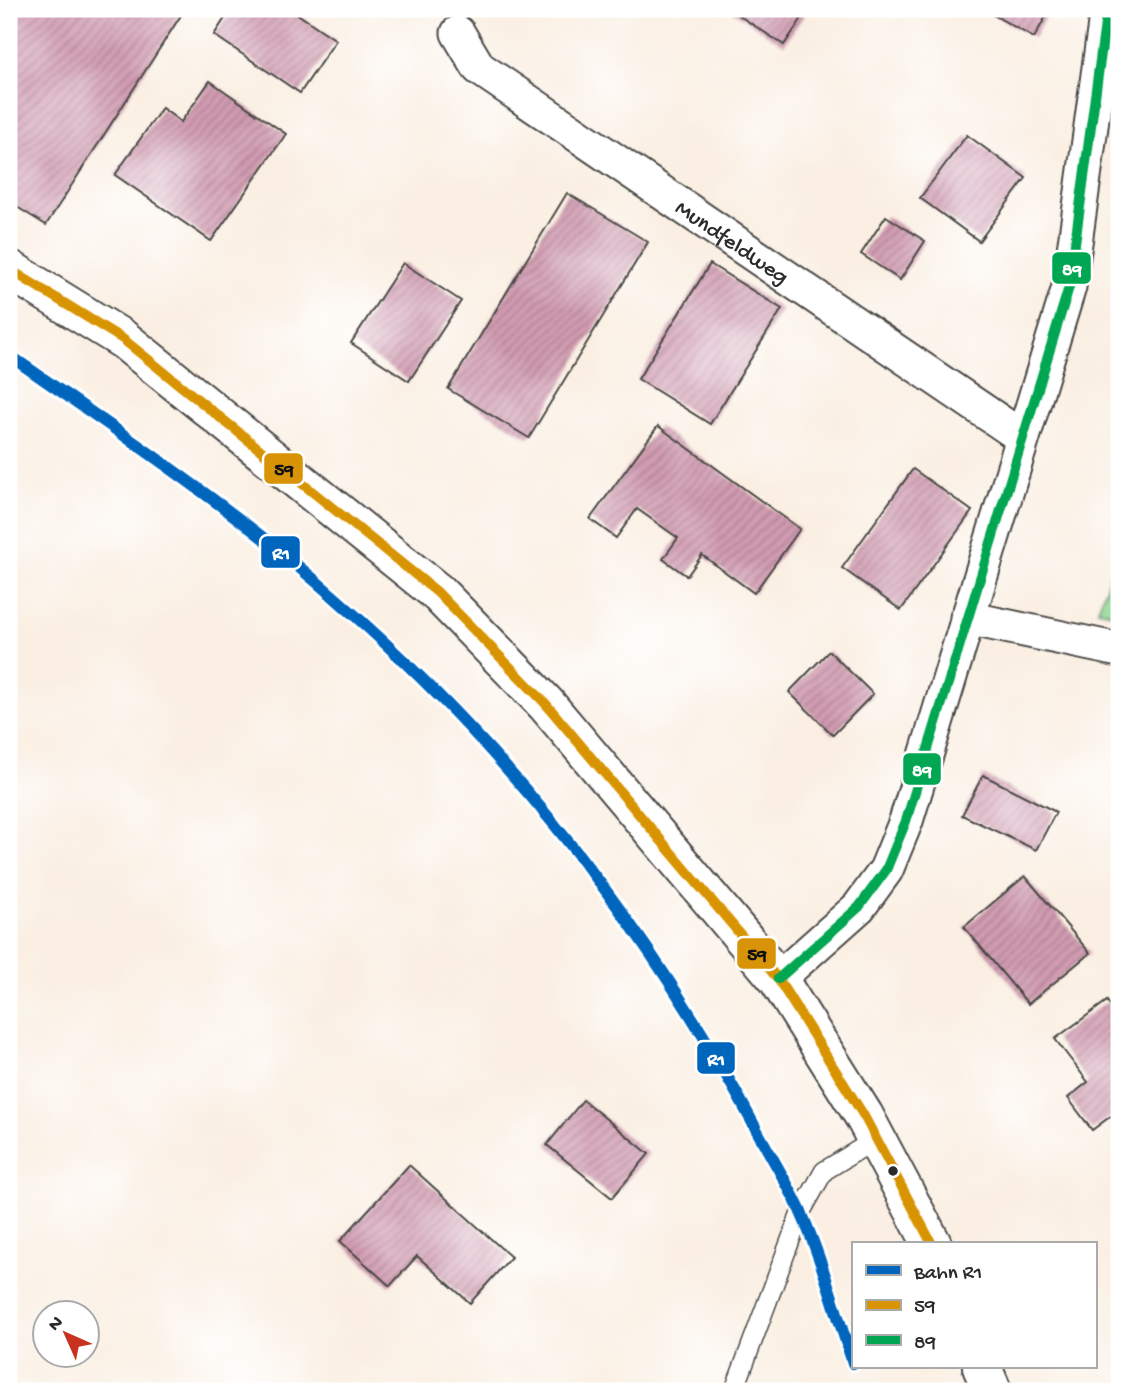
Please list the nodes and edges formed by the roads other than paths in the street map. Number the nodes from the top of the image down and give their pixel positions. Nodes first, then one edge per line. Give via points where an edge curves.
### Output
1 (1107, 9) edge
2 (457, 33) dead end
3 (9, 269) edge
4 (1022, 437) junction
5 (967, 618) junction
6 (1119, 650) edge
7 (778, 979) junction
8 (876, 1139) junction
9 (931, 1242) edge
10 (982, 1368) edge
11 (734, 1391) edge
12 (992, 1391) edge

1 - 4 street via 1069,287
2 - 4 street, Mundfeldweg via 478,68
3 - 7 main road via 124,340 437,592 545,704
4 - 5 street
5 - 6 street
5 - 7 street via 906,821 886,870 859,907
7 - 8 main road
8 - 9 main road
8 - 11 lane via 824,1171 801,1212
10 - 12 main road

